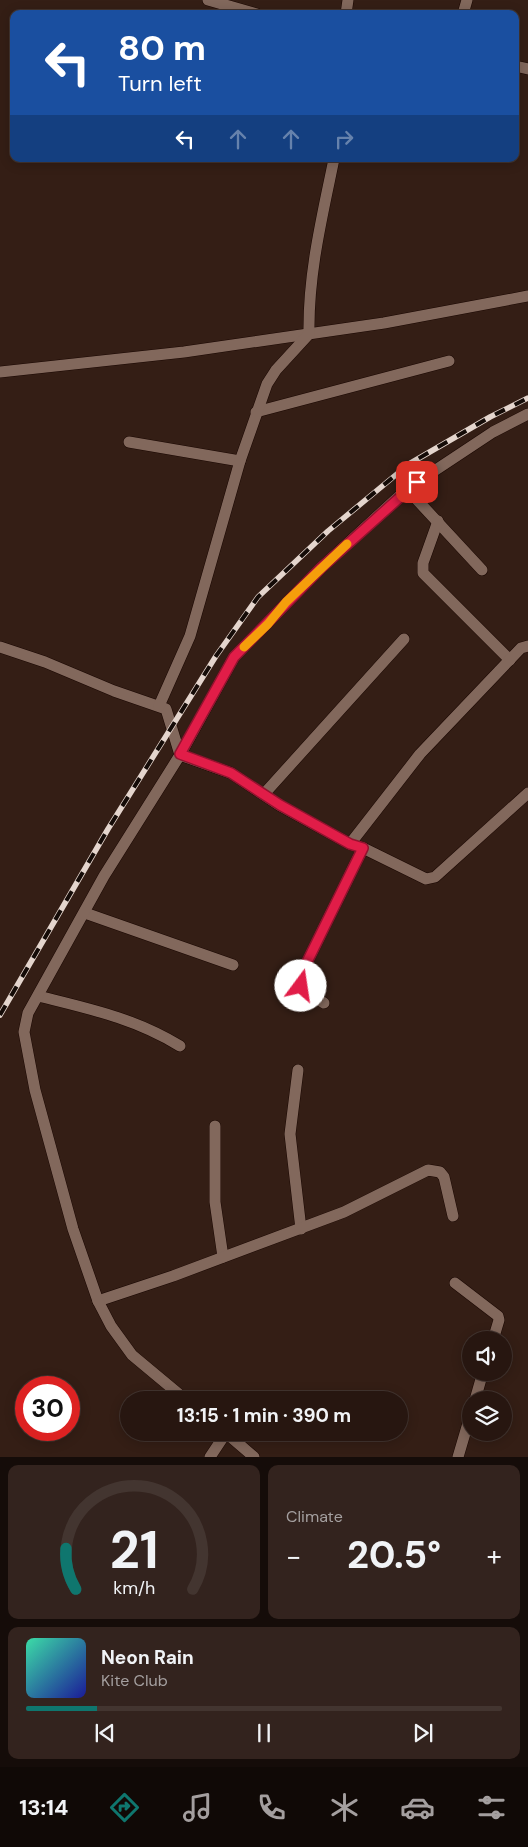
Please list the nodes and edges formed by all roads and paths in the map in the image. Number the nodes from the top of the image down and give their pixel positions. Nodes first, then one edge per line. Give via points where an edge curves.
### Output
1 (208, 0) edge
2 (243, 10) edge
3 (333, 162) edge
4 (528, 296) edge
5 (310, 334) junction
6 (449, 360) dead end
7 (0, 372) edge
8 (256, 412) junction
9 (528, 414) edge
10 (130, 442) dead end
11 (240, 461) junction
12 (407, 489) junction
13 (438, 521) junction
14 (482, 570) dead end
15 (404, 639) dead end
16 (528, 646) edge
17 (0, 648) edge
18 (510, 660) junction
19 (159, 706) junction
20 (180, 754) junction
21 (528, 793) edge
22 (264, 794) junction
23 (350, 844) junction
24 (363, 848) junction
25 (85, 913) junction
26 (233, 965) dead end
27 (38, 996) junction
28 (324, 1003) dead end
29 (180, 1046) dead end
30 (298, 1070) dead end
31 (215, 1126) dead end
32 (453, 1216) dead end
33 (301, 1230) junction
34 (223, 1257) junction
35 (455, 1283) dead end
36 (98, 1301) junction
37 (496, 1331) edge
38 (175, 1391) edge
39 (220, 1441) edge
40 (234, 1441) edge
41 (463, 1441) edge
42 (252, 1456) edge
43 (210, 1457) edge
44 (458, 1457) edge

1 - 2 street
3 - 5 street via 318,231
4 - 5 street
5 - 7 street via 184,352
5 - 8 street via 276,370
6 - 8 street
8 - 11 street
9 - 12 street via 493,432
10 - 11 street
11 - 19 street via 190,636
12 - 13 street
12 - 20 street via 307,582 234,657
13 - 14 street
13 - 18 street via 423,563 423,573
15 - 22 street
16 - 18 street via 521,648
17 - 19 street
18 - 23 street via 415,759
19 - 20 street via 169,715
20 - 22 street via 231,773
20 - 25 street via 104,876
21 - 24 street via 431,879
22 - 23 street
23 - 24 street
24 - 28 street via 307,962 301,982 306,994
25 - 26 street
25 - 27 street
27 - 29 street via 125,1019
27 - 36 street via 25,1021 26,1048 73,1229
30 - 33 street via 290,1134
31 - 34 street via 215,1202
32 - 33 street via 444,1177 440,1172 428,1170 366,1203
33 - 34 street
34 - 36 street
35 - 37 street via 498,1316
36 - 38 street via 132,1355
39 - 43 street
40 - 42 street
41 - 44 street

